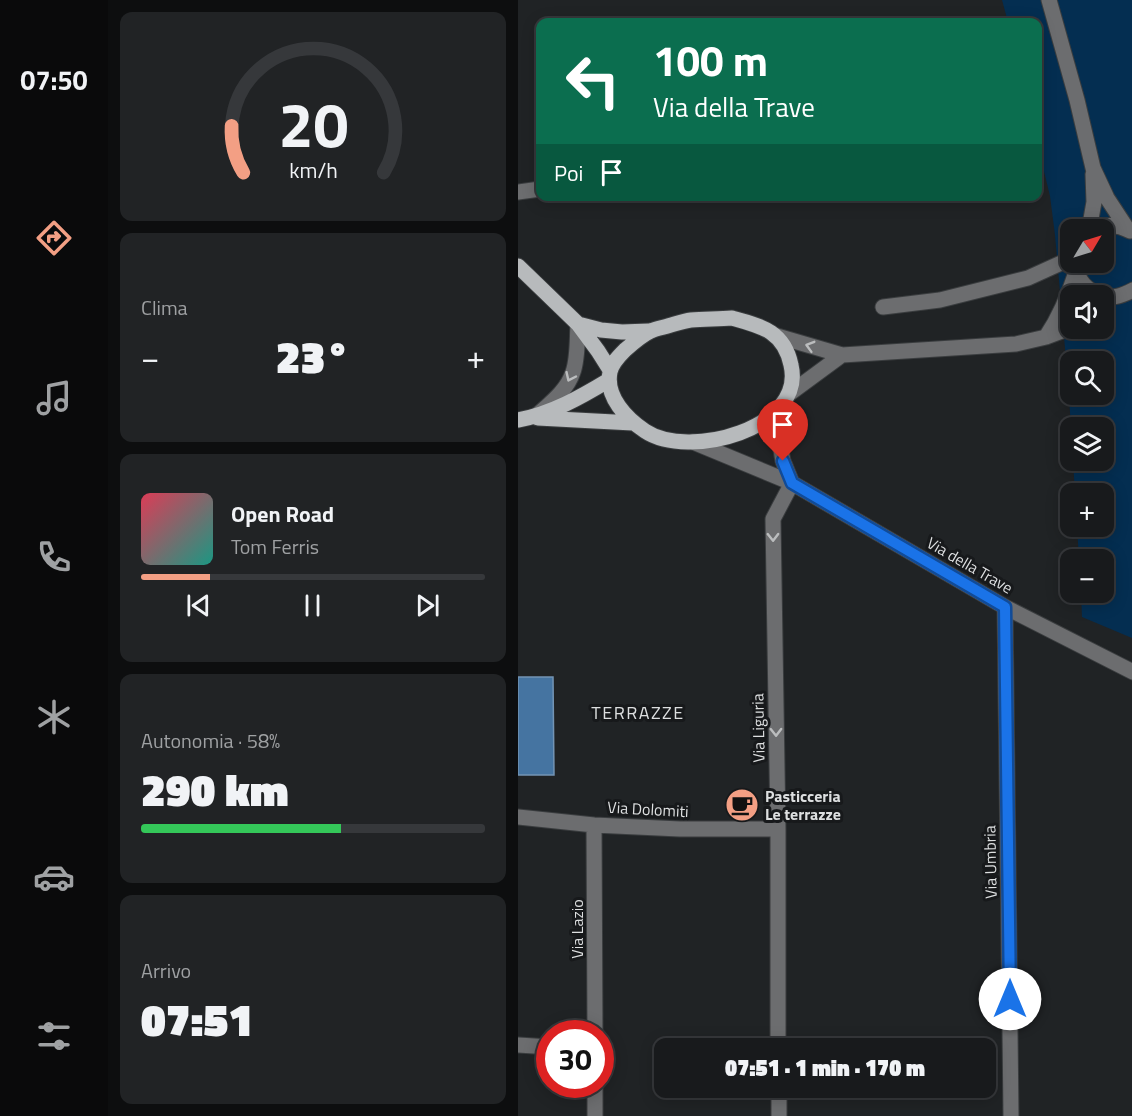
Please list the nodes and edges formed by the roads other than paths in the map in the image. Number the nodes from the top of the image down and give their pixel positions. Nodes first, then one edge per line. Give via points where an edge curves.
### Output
1 (1049, 0) edge
2 (1093, 168) junction
3 (536, 190) edge
4 (518, 192) edge
5 (1091, 219) edge
6 (1114, 225) edge
7 (1130, 231) edge
8 (518, 266) edge
9 (1060, 269) edge
10 (1073, 273) edge
11 (1133, 290) edge
12 (1114, 297) edge
13 (883, 307) dead end
14 (578, 324) junction
15 (651, 331) junction
16 (1060, 332) edge
17 (777, 336) junction
18 (1046, 338) junction
19 (842, 355) junction
20 (610, 375) junction
21 (789, 394) junction
22 (777, 411) junction
23 (535, 417) junction
24 (518, 420) edge
25 (633, 423) junction
26 (693, 442) junction
27 (792, 483) junction
28 (1005, 607) junction
29 (1133, 672) edge
30 (518, 817) edge
31 (594, 825) junction
32 (778, 829) junction
33 (595, 1020) edge
34 (778, 1038) edge
35 (518, 1045) edge
36 (536, 1046) edge
37 (595, 1098) edge
38 (779, 1098) edge
39 (595, 1116) edge
40 (779, 1116) edge
41 (1011, 1116) edge

1 - 2 street
2 - 5 street
2 - 7 street via 1107,198
3 - 4 street
6 - 7 street
8 - 14 main road, Via della Trave
9 - 13 street via 940,300
10 - 18 street via 1068,298
11 - 12 street
14 - 15 main road via 601,330
14 - 20 main road, Via della Trave
14 -> 23 street via 573,372 563,390
15 - 17 main road via 688,320 731,318 761,326
15 - 20 main road via 617,358
16 - 18 street
19 -> 17 street
17 - 21 main road via 789,354 794,375
18 - 19 street via 1016,344
19 - 21 street
20 - 23 main road via 571,402
20 - 25 main road, Via della Trave via 615,401
21 - 22 main road, Via della Trave
22 - 26 main road, Via della Trave via 754,427 728,437
22 - 27 street via 783,461
23 - 24 main road
23 - 25 main road
25 - 26 main road, Via della Trave via 652,436
26 - 27 street, Via della Trave
27 - 28 street, Via della Trave
27 -> 32 street, Via Liguria via 773,519
28 - 29 street, Via della Trave
28 - 41 street, Via Umbria
30 - 31 street, Via Dolomiti
31 - 32 street, Via Dolomiti via 680,830
31 - 33 street, Via Lazio
32 - 34 street, Via Liguria
35 - 36 street
37 - 39 street
38 - 40 street

